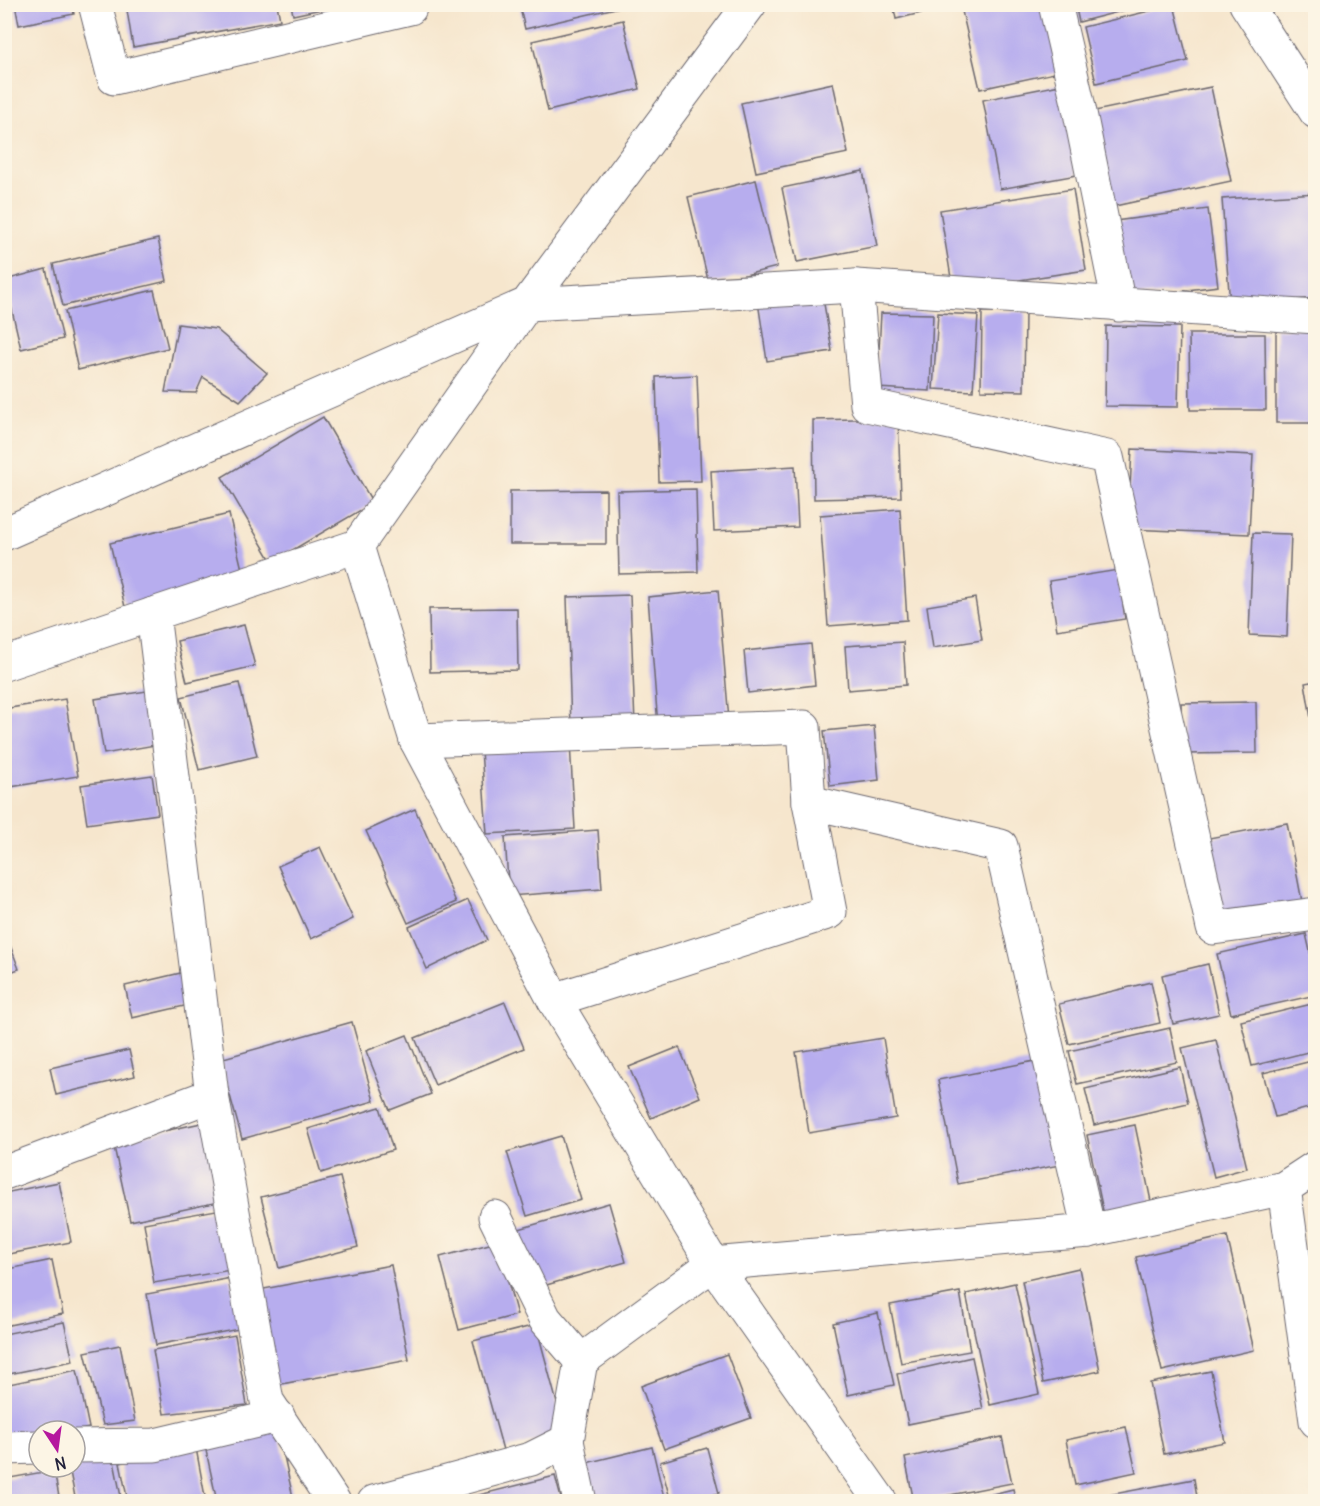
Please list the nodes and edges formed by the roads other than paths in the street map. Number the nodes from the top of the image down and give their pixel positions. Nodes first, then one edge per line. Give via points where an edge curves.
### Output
1 (95, 4) edge
2 (410, 4) edge
3 (750, 4) edge
4 (1055, 4) edge
5 (1246, 4) edge
6 (1316, 112) edge
7 (856, 286) junction
8 (527, 304) junction
9 (1119, 305) junction
10 (1316, 317) edge
11 (4, 534) edge
12 (357, 546) junction
13 (153, 614) junction
14 (4, 664) edge
15 (416, 740) junction
16 (809, 802) junction
17 (1316, 914) edge
18 (554, 1000) junction
19 (212, 1095) junction
20 (1316, 1167) edge
21 (4, 1173) edge
22 (1284, 1188) junction
23 (495, 1217) dead end
24 (1089, 1232) junction
25 (713, 1264) junction
26 (581, 1361) junction
27 (278, 1416) junction
28 (1316, 1421) edge
29 (567, 1441) junction
30 (87, 1446) edge
31 (27, 1447) edge
32 (4, 1448) edge
33 (334, 1502) edge
34 (374, 1502) edge
35 (579, 1502) edge
36 (881, 1502) edge

1 - 2 street via 114,78 410,8
3 - 8 street
4 - 9 street
5 - 6 street
7 - 8 street
7 - 9 street
7 - 17 street via 867,405 1107,457 1213,928
8 - 11 street
8 - 12 street
9 - 10 street
12 - 13 street
12 - 15 street
13 - 14 street
13 - 19 street
15 - 16 street via 804,727
15 - 18 street
16 - 18 street via 830,912
16 - 24 street via 1001,846
18 - 25 street
19 - 21 street
19 - 27 street via 267,1401
20 - 22 street
22 - 24 street
22 - 28 street
23 - 26 street via 545,1319
24 - 25 street
25 - 26 street
25 - 36 street
26 - 29 street
27 - 30 street via 155,1444
27 - 33 street
29 - 34 street via 531,1459
29 - 35 street
31 - 32 street

